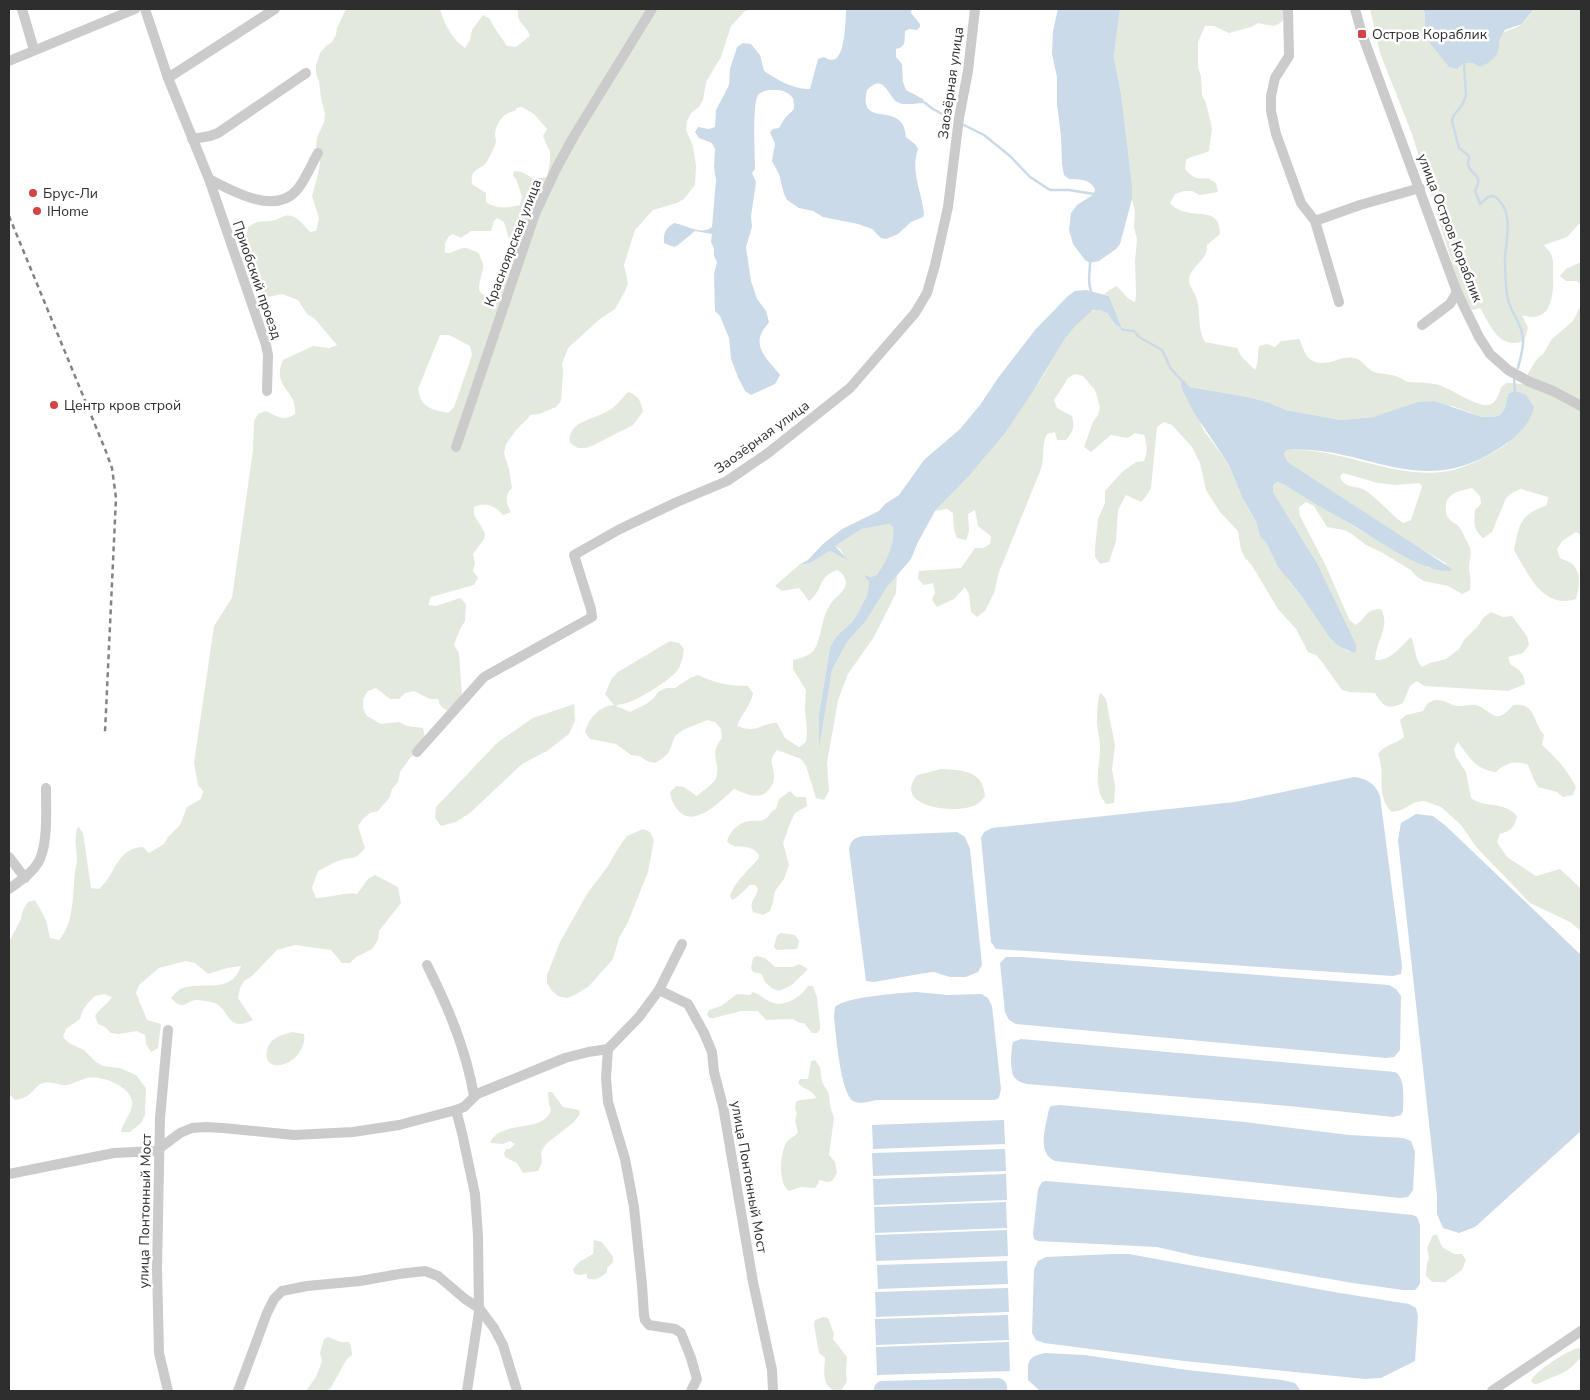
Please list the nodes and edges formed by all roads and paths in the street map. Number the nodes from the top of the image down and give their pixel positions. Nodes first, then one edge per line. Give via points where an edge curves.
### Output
1 (22, 9) edge
2 (135, 9) edge
3 (145, 9) edge
4 (275, 9) edge
5 (652, 9) edge
6 (974, 9) edge
7 (1288, 9) edge
8 (1355, 9) edge
9 (34, 50) junction
10 (9, 61) edge
11 (306, 73) dead end
12 (168, 78) junction
13 (192, 139) junction
14 (318, 153) dead end
15 (209, 180) junction
16 (1420, 188) junction
17 (1315, 221) junction
18 (1457, 292) junction
19 (1340, 302) dead end
20 (1422, 325) dead end
21 (267, 391) dead end
22 (1581, 406) edge
23 (456, 447) dead end
24 (417, 752) dead end
25 (46, 788) dead end
26 (9, 857) edge
27 (25, 878) junction
28 (9, 889) edge
29 (682, 944) dead end
30 (428, 965) dead end
31 (659, 990) junction
32 (168, 1030) dead end
33 (608, 1049) junction
34 (474, 1096) junction
35 (456, 1110) junction
36 (161, 1148) junction
37 (9, 1174) edge
38 (479, 1308) junction
39 (1581, 1331) edge
40 (168, 1391) edge
41 (238, 1391) edge
42 (467, 1391) edge
43 (517, 1391) edge
44 (691, 1391) edge
45 (773, 1391) edge
46 (1492, 1391) edge

1 - 9 street
2 - 9 street
3 - 12 street, Приобский проезд
4 - 12 street
5 - 23 street, Красноярская улица via 574,136 535,214
6 - 24 street, Заозёрная улица via 948,207 927,293 915,313 850,388 768,453 727,481 620,529 574,555 592,617 484,677
7 - 17 street via 1289,56 1275,78 1271,111 1301,203
8 - 16 street, улица Остров Кораблик
9 - 10 street
11 - 13 street via 218,133
12 - 13 street, Приобский проезд
13 - 15 street, Приобский проезд
14 - 15 street via 297,190 280,201 238,194
15 - 21 street, Приобский проезд via 266,345
16 - 17 street
16 - 18 street, улица Остров Кораблик
17 - 19 street
18 - 20 street via 1450,304
18 - 22 street, улица Остров Кораблик via 1490,354 1508,370
25 - 27 street via 40,860
26 - 27 street
27 - 28 street
29 - 31 street
30 - 34 street via 450,1012 471,1076
31 - 33 street via 639,1017
31 - 45 street, улица Понтонный Мост via 688,1004 712,1052 772,1370
32 - 36 street, улица Понтонный Мост via 160,1118
33 - 34 street via 566,1058
33 - 44 street via 608,1102 634,1207 644,1316 649,1325 681,1333 697,1379
34 - 35 street via 471,1102
35 - 36 street via 353,1132 294,1135 192,1128 180,1132
35 - 38 street via 476,1203
36 - 37 street via 148,1152 114,1153
36 - 40 street, улица Понтонный Мост via 158,1336
38 - 41 street via 438,1276 425,1271 282,1291 267,1313
38 - 42 street
38 - 43 street via 504,1345
39 - 46 street

